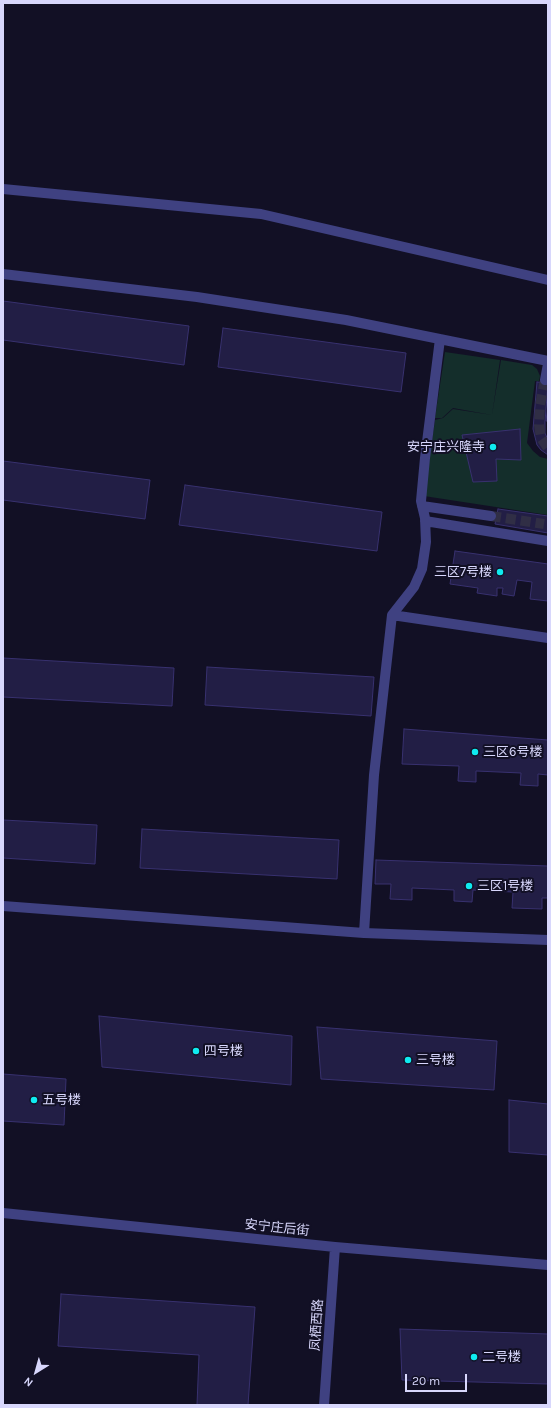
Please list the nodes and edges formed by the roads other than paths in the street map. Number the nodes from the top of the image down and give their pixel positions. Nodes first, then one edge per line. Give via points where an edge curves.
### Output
1 (3, 189) edge
2 (3, 274) edge
3 (548, 280) edge
4 (440, 339) junction
5 (548, 362) edge
6 (545, 380) dead end
7 (422, 506) junction
8 (491, 516) tunnel mouth
9 (425, 521) junction
10 (548, 540) edge
11 (392, 615) junction
12 (548, 638) edge
13 (3, 906) edge
14 (364, 933) junction
15 (548, 940) edge
16 (3, 1213) edge
17 (335, 1248) junction
18 (548, 1265) edge
19 (324, 1405) edge

1 - 3 street via 261,214
2 - 4 street via 197,297 346,320
4 - 5 street
4 - 7 street via 425,458
5 - 6 street
7 - 8 street
7 - 9 street
9 - 10 street
9 - 11 street via 426,542 422,569 414,587
11 - 12 street
11 - 14 street via 374,775
13 - 14 street
14 - 15 street
16 - 17 street, 安宁庄后街
17 - 18 street, 安宁庄后街
17 - 19 street, 凤栖西路

